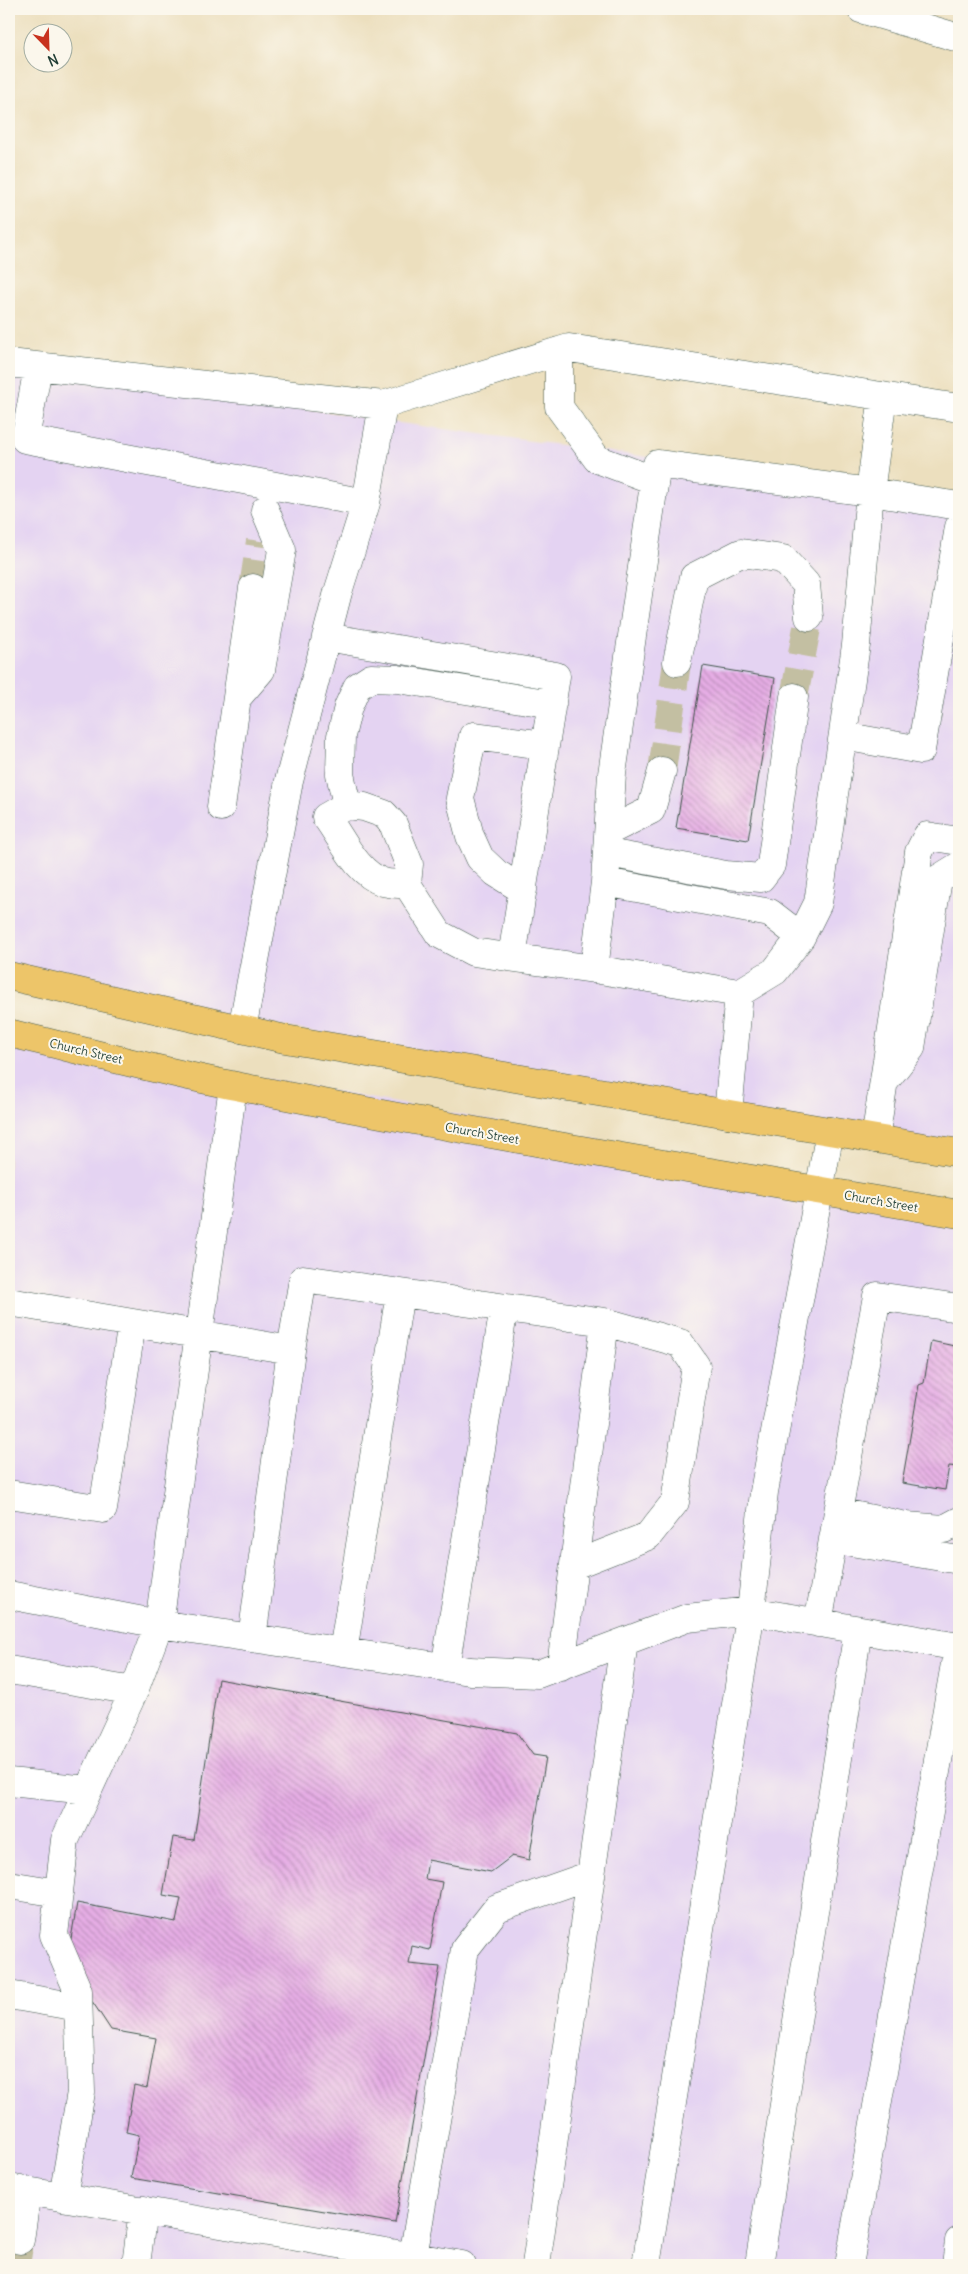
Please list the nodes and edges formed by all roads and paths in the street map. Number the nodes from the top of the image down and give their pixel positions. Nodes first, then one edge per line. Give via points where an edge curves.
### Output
1 (860, 9) edge
2 (959, 38) edge
3 (559, 351) junction
4 (9, 363) edge
5 (38, 367) junction
6 (883, 396) junction
7 (383, 405) junction
8 (959, 408) edge
9 (653, 480) junction
10 (870, 492) junction
11 (267, 498) junction
12 (366, 504) junction
13 (959, 506) edge
14 (959, 527) edge
15 (260, 541) tunnel mouth
16 (253, 588) tunnel mouth
17 (809, 617) tunnel mouth
18 (326, 637) junction
19 (677, 662) tunnel mouth
20 (794, 697) tunnel mouth
21 (237, 698) junction
22 (552, 704) junction
23 (842, 736) junction
24 (545, 745) junction
25 (662, 771) tunnel mouth
26 (221, 807) dead end
27 (336, 811) junction
28 (282, 817) junction
29 (959, 841) edge
30 (608, 842) junction
31 (959, 866) edge
32 (605, 882) junction
33 (407, 884) junction
34 (523, 890) junction
35 (802, 937) junction
36 (512, 957) junction
37 (594, 969) junction
38 (9, 976) edge
39 (739, 993) junction
40 (242, 1028) junction
41 (9, 1033) edge
42 (883, 1084) junction
43 (233, 1086) junction
44 (728, 1114) junction
45 (830, 1131) junction
46 (875, 1139) junction
47 (959, 1153) edge
48 (820, 1191) junction
49 (959, 1214) edge
50 (400, 1293) junction
51 (9, 1302) edge
52 (504, 1308) junction
53 (959, 1308) edge
54 (604, 1322) junction
55 (132, 1323) junction
56 (200, 1335) junction
57 (291, 1350) junction
58 (9, 1494) edge
59 (838, 1512) junction
60 (959, 1521) edge
61 (833, 1538) junction
62 (959, 1560) edge
63 (574, 1566) junction
64 (9, 1595) edge
65 (751, 1611) junction
66 (818, 1623) junction
67 (159, 1624) junction
68 (858, 1630) junction
69 (252, 1638) junction
70 (624, 1642) junction
71 (958, 1647) edge
72 (343, 1652) junction
73 (561, 1666) junction
74 (445, 1668) junction
75 (9, 1670) edge
76 (134, 1691) junction
77 (9, 1782) edge
78 (88, 1790) junction
79 (591, 1875) junction
80 (9, 1885) edge
81 (59, 1894) junction
82 (9, 1995) edge
83 (78, 2008) junction
84 (18, 2189) edge
85 (63, 2197) junction
86 (143, 2210) junction
87 (20, 2240) tunnel mouth
88 (959, 2241) edge
89 (413, 2257) junction
90 (136, 2265) edge
91 (462, 2265) edge
92 (536, 2265) edge
93 (646, 2265) edge
94 (759, 2265) edge
95 (850, 2265) edge
96 (956, 2265) edge

1 - 2 street
3 - 6 street via 570,348
3 - 7 street
3 - 9 street via 559,407 591,452 597,459
4 - 5 street
5 - 7 street
5 - 11 street via 25,439
6 - 8 street
6 - 10 street
7 - 12 street
9 - 10 street via 657,464
9 - 30 street via 612,774
10 - 13 street
10 - 23 street via 856,646
11 - 12 street
11 - 15 street
11 - 21 street via 282,550 261,670
12 - 18 street
14 - 23 street via 921,750
16 - 21 street
17 - 19 street via 806,584 783,559 741,553 694,577
18 - 22 street via 556,676
18 - 28 street
20 - 30 street via 771,865 762,878 726,875
21 - 26 street
22 - 24 street
22 - 27 street via 398,679 371,678 357,687 348,707 341,736
23 - 35 street via 818,903
24 - 34 street
24 - 34 street via 473,736 460,798 470,836 480,858
25 - 30 street via 651,810
27 - 28 street
27 - 33 street via 353,858 371,876 384,882
27 - 33 street via 364,807 384,814 393,824 409,864
28 - 40 street
29 - 42 street via 928,836 919,852
30 - 32 street
31 - 42 street via 938,879 911,1048
32 - 35 street via 770,914
32 - 37 street
33 - 36 street via 438,934 473,952
34 - 36 street
35 - 39 street via 775,971
36 - 37 street
37 - 39 street
38 - 40 highway
39 - 44 street
40 - 44 highway via 295,1040
41 - 43 highway, Church Street
42 - 46 street
43 - 48 highway, Church Street
43 - 56 street
44 - 45 highway
45 - 46 highway
45 - 48 street
46 - 47 highway
48 - 49 highway, Church Street
48 - 65 street via 764,1492
50 - 52 street
50 - 57 street via 302,1278
50 - 72 street
51 - 55 street
52 - 54 street
52 - 74 street
53 - 59 street via 877,1296
54 - 63 street
54 - 63 street via 680,1343 696,1366 676,1502 648,1536
55 - 56 street
55 - 58 street via 103,1509
56 - 57 street
56 - 67 street
57 - 69 street
59 - 60 street via 906,1526 944,1529
59 - 61 street
61 - 62 street
61 - 66 street
63 - 73 street
64 - 67 street
65 - 66 street
65 - 70 street via 687,1618
65 - 93 street
66 - 68 street
67 - 69 street
67 - 76 street
68 - 71 street
68 - 94 street
69 - 72 street
70 - 73 street
70 - 79 street
71 - 95 street
72 - 74 street
73 - 74 street via 538,1674
75 - 76 street
76 - 78 street
77 - 78 street
78 - 81 street via 65,1840
79 - 89 street via 497,1908 465,1949
79 - 92 street
80 - 81 street
81 - 83 street via 54,1935 78,1991
82 - 83 street
83 - 85 street via 81,2092
84 - 85 street
84 - 87 street
85 - 86 street
86 - 89 street
86 - 90 street
88 - 96 street
89 - 91 street

